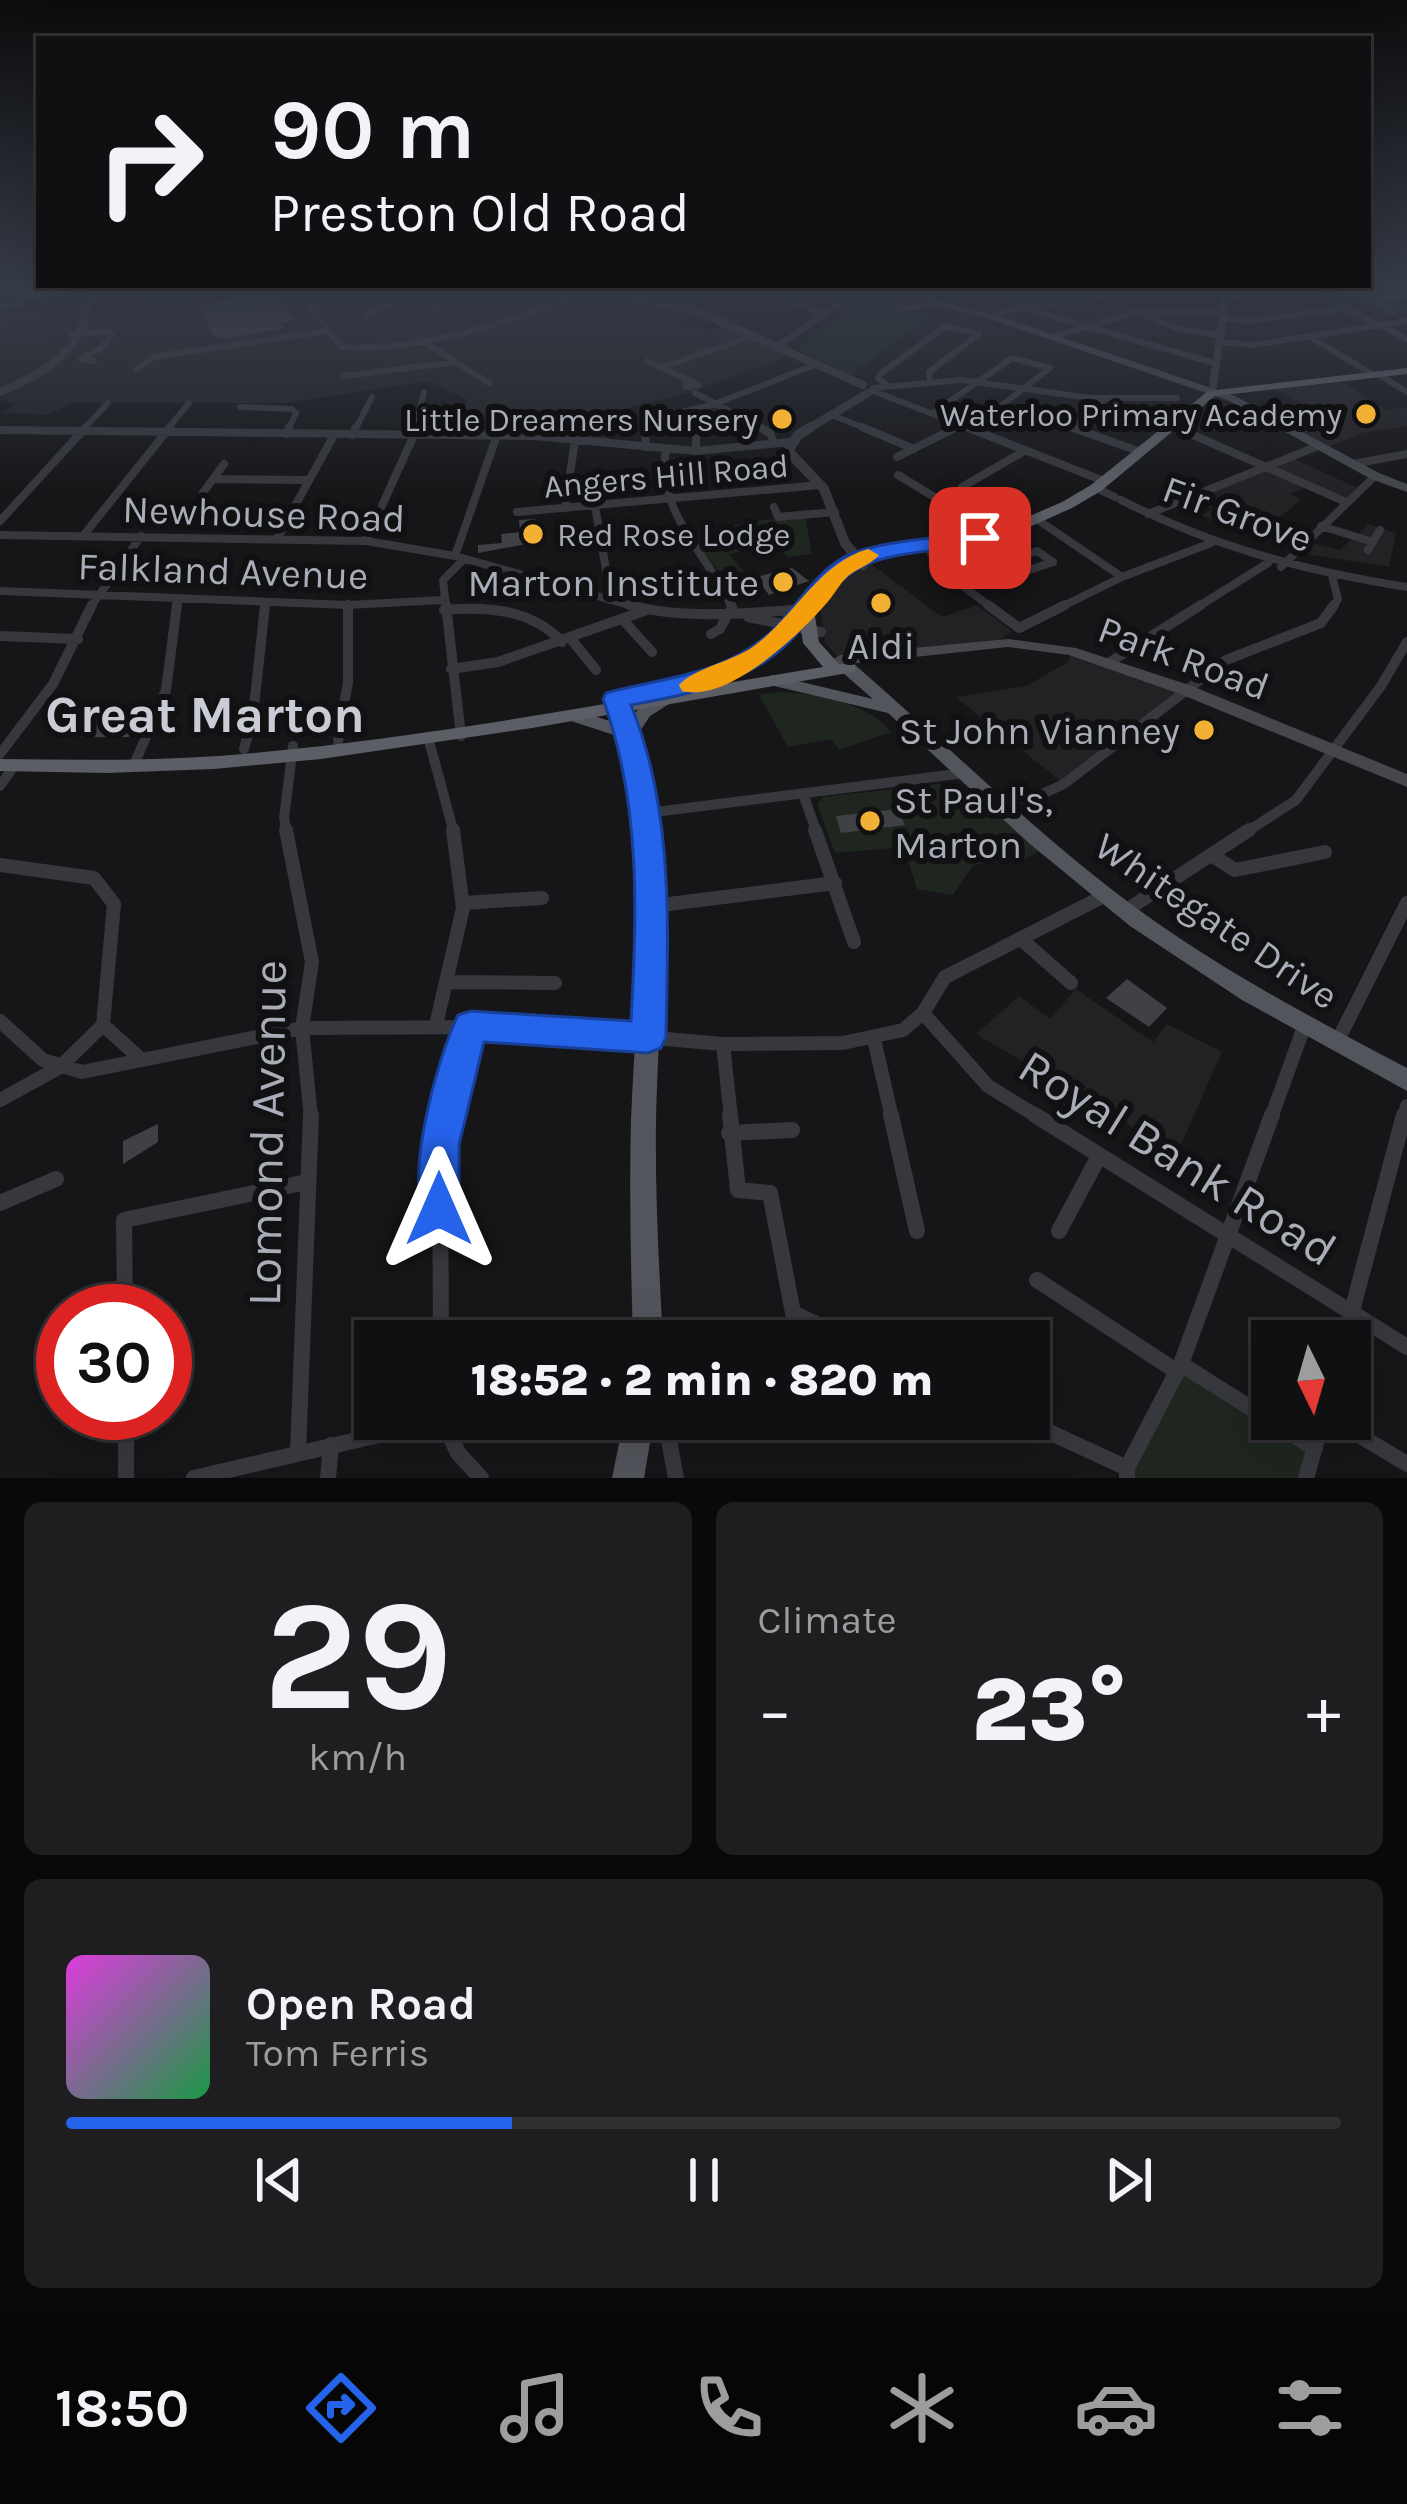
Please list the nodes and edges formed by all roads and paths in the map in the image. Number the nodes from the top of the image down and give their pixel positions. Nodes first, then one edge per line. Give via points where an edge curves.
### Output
1 (58, 357) edge
2 (85, 357) edge
3 (153, 357) edge
4 (448, 357) edge
5 (692, 357) edge
6 (802, 357) edge
7 (903, 357) edge
8 (949, 357) edge
9 (1108, 357) edge
10 (1179, 357) edge
11 (1215, 357) edge
12 (1345, 357) edge
13 (94, 361) dead end
14 (647, 361) dead end
15 (456, 362) junction
16 (817, 364) junction
17 (660, 368) junction
18 (1213, 369) junction
19 (136, 370) dead end
20 (1407, 371) edge
21 (1375, 374) junction
22 (344, 376) dead end
23 (930, 380) junction
24 (977, 381) junction
25 (489, 382) dead end
26 (686, 382) dead end
27 (1179, 382) junction
28 (886, 384) junction
29 (1029, 387) junction
30 (863, 391) junction
31 (1213, 391) junction
32 (0, 392) edge
33 (424, 392) dead end
34 (695, 393) dead end
35 (1407, 393) edge
36 (372, 397) dead end
37 (1391, 397) dead end
38 (1105, 399) junction
39 (1183, 399) junction
40 (108, 404) dead end
41 (189, 404) dead end
42 (712, 405) junction
43 (246, 406) dead end
44 (933, 413) junction
45 (830, 414) junction
46 (961, 425) junction
47 (1164, 427) junction
48 (696, 428) dead end
49 (971, 429) junction
50 (0, 430) edge
51 (82, 433) junction
52 (166, 434) junction
53 (286, 434) junction
54 (334, 435) junction
55 (352, 435) junction
56 (414, 435) junction
57 (497, 435) junction
58 (575, 440) junction
59 (790, 442) junction
60 (775, 443) junction
61 (1318, 446) junction
62 (646, 447) junction
63 (666, 449) junction
64 (914, 449) junction
65 (1026, 450) junction
66 (696, 451) junction
67 (1138, 451) junction
68 (1407, 454) edge
69 (897, 457) dead end
70 (224, 464) dead end
71 (1353, 464) junction
72 (1268, 467) junction
73 (898, 475) dead end
74 (1376, 476) junction
75 (213, 479) junction
76 (308, 480) junction
77 (820, 485) junction
78 (1100, 485) junction
79 (962, 487) dead end
80 (1407, 488) edge
81 (202, 494) dead end
82 (674, 498) junction
83 (1346, 502) junction
84 (595, 506) junction
85 (774, 507) dead end
86 (565, 508) junction
87 (517, 512) dead end
88 (835, 512) junction
89 (1147, 514) junction
90 (1038, 520) junction
91 (0, 521) edge
92 (1321, 526) junction
93 (1380, 530) dead end
94 (0, 535) edge
95 (83, 536) junction
96 (141, 536) junction
97 (988, 536) junction
98 (278, 537) junction
99 (366, 541) junction
100 (1211, 543) junction
101 (931, 553) dead end
102 (459, 557) junction
103 (1013, 559) dead end
104 (863, 561) junction
105 (1268, 563) junction
106 (1281, 567) junction
107 (1332, 576) junction
108 (1122, 577) junction
109 (1407, 587) edge
110 (0, 591) edge
111 (98, 596) junction
112 (611, 598) junction
113 (178, 600) junction
114 (265, 602) junction
115 (348, 605) junction
116 (443, 605) junction
117 (812, 607) junction
118 (647, 610) junction
119 (731, 612) junction
120 (624, 621) junction
121 (805, 631) junction
122 (711, 634) dead end
123 (0, 636) edge
124 (78, 639) junction
125 (566, 640) junction
126 (1407, 642) edge
127 (652, 652) dead end
128 (1110, 662) junction
129 (838, 665) junction
130 (451, 669) junction
131 (596, 670) dead end
132 (772, 680) junction
133 (699, 684) junction
134 (1186, 690) junction
135 (668, 699) junction
136 (617, 703) junction
137 (892, 708) junction
138 (574, 716) junction
139 (460, 731) junction
140 (629, 733) junction
141 (429, 741) junction
142 (338, 742) junction
143 (244, 749) junction
144 (292, 750) junction
145 (1333, 750) junction
146 (3, 760) edge
147 (136, 760) junction
148 (968, 773) junction
149 (1407, 781) edge
150 (0, 786) edge
151 (803, 794) junction
152 (1007, 810) junction
153 (646, 813) junction
154 (1325, 852) dead end
155 (1213, 856) junction
156 (0, 865) edge
157 (835, 884) junction
158 (1105, 896) junction
159 (542, 898) dead end
160 (464, 904) junction
161 (1407, 904) edge
162 (653, 906) junction
163 (1126, 911) junction
164 (1021, 939) junction
165 (854, 942) dead end
166 (448, 982) junction
167 (555, 982) dead end
168 (1071, 983) dead end
169 (923, 1013) junction
170 (0, 1021) edge
171 (436, 1024) junction
172 (1305, 1024) junction
173 (103, 1025) junction
174 (471, 1026) junction
175 (302, 1028) junction
176 (648, 1037) junction
177 (874, 1039) junction
178 (1337, 1042) junction
179 (723, 1044) junction
180 (142, 1060) junction
181 (60, 1067) junction
182 (1407, 1080) edge
183 (0, 1100) edge
184 (1407, 1106) edge
185 (792, 1130) dead end
186 (729, 1133) junction
187 (1098, 1158) junction
188 (56, 1179) dead end
189 (307, 1182) junction
190 (0, 1203) edge
191 (917, 1231) dead end
192 (1060, 1231) dead end
193 (1226, 1237) junction
194 (1037, 1280) dead end
195 (125, 1284) edge
196 (1352, 1312) junction
197 (441, 1320) edge
198 (648, 1320) edge
199 (808, 1320) edge
200 (1350, 1320) edge
201 (1407, 1347) edge
202 (1178, 1367) junction
203 (1050, 1434) edge
204 (126, 1440) edge
205 (354, 1440) edge
206 (452, 1440) edge
207 (636, 1440) edge
208 (669, 1440) edge
209 (1318, 1440) edge
210 (1364, 1440) edge
211 (331, 1445) junction
212 (1314, 1448) junction
213 (298, 1453) junction
214 (1407, 1464) edge
215 (1127, 1473) edge
216 (632, 1477) edge
217 (126, 1478) edge
218 (194, 1478) edge
219 (328, 1478) edge
220 (481, 1478) edge
221 (676, 1478) edge
222 (1306, 1478) edge

1 - 32 street
2 - 13 street
3 - 19 street
4 - 15 street
5 - 17 street
6 - 16 street
7 - 28 street via 878,376
8 - 23 street
9 - 27 main road
10 - 18 street
11 - 18 street
12 - 21 street
14 - 17 street
15 - 22 street
15 - 25 street
16 - 30 street
16 - 42 street
17 - 26 street
18 - 31 street
20 - 21 highway
21 - 31 highway
21 - 35 street
23 - 24 street
23 - 28 street
24 - 29 street
24 - 29 street via 1012,358 1050,368
24 - 44 street
27 - 31 main road
27 - 39 main road via 1190,391
28 - 30 street
29 - 38 street
29 - 49 street
30 - 44 street, Fir Grove
30 - 45 street
31 - 39 highway
31 - 47 highway
31 - 61 main road
33 - 56 street
34 - 42 street
35 - 37 street
36 - 55 street
38 - 39 street
38 - 67 street via 1070,428
39 - 47 highway
40 - 51 street
41 - 52 street
42 - 60 street
42 - 62 street via 644,420
43 - 53 street via 295,410
44 - 46 street, Fir Grove
45 - 59 street
45 - 64 street
46 - 49 street, Fir Grove
46 - 64 street
47 - 67 highway
47 - 72 street
48 - 66 street
49 - 65 street, Fir Grove
50 - 51 street
51 - 52 street
51 - 91 street
52 - 53 street
52 - 95 street
53 - 54 street
54 - 55 street
54 - 76 street
55 - 56 street
56 - 57 street
56 - 99 street
57 - 58 street
57 - 102 street
58 - 62 street
58 - 86 street
59 - 60 street
59 - 77 street via 790,455
60 - 66 street
61 - 71 main road
61 - 72 street
62 - 63 street
63 - 66 street
63 - 82 street
64 - 69 street
65 - 78 street, Fir Grove
65 - 79 street
67 - 78 highway
68 - 71 street
70 - 75 street
71 - 74 main road
72 - 83 street
72 - 89 street
73 - 97 street
74 - 80 main road
74 - 83 street
75 - 76 street
75 - 81 street
76 - 98 street
77 - 82 street, Angers Hill Road
77 - 88 street
78 - 89 street, Fir Grove
78 - 90 highway
82 - 84 street, Angers Hill Road
82 - 119 street via 685,535 725,587
83 - 92 street
84 - 86 street, Angers Hill Road
84 - 112 street
85 - 88 street via 778,517
86 - 87 street, Angers Hill Road
88 - 104 street
89 - 100 street, Fir Grove
90 - 97 highway
90 - 108 street
92 - 93 street via 1371,546
92 - 106 street
94 - 95 street, Newhouse Road
95 - 96 street, Newhouse Road
96 - 98 street, Newhouse Road
96 - 111 street
97 - 103 street
97 - 104 highway
98 - 99 street, Newhouse Road
99 - 102 street, Newhouse Road
100 - 105 street, Fir Grove
100 - 108 street
101 - 108 street via 1019,628
102 - 112 street, Newhouse Road
102 - 116 street via 443,580
104 - 117 highway
105 - 106 street, Fir Grove
105 - 128 street
106 - 107 street, Fir Grove
107 - 109 street, Fir Grove
107 - 134 street via 1339,599 1328,618 1226,660
110 - 111 street, Falkland Avenue
111 - 113 street, Falkland Avenue
111 - 124 street
112 - 118 street, Newhouse Road
113 - 114 street, Falkland Avenue
113 - 147 street via 166,690
114 - 115 street, Falkland Avenue
114 - 143 street
115 - 116 street, Falkland Avenue
115 - 142 street
116 - 125 street, Falkland Avenue via 481,605 552,627
116 - 130 street
117 - 119 street, Newhouse Road
117 - 121 highway
117 - 121 main road
118 - 119 street, Newhouse Road
118 - 120 street
119 - 121 street, Newhouse Road
119 - 122 street
120 - 125 street
120 - 127 street
121 - 129 highway
121 - 133 main road
123 - 124 street
124 - 146 street
125 - 130 street
125 - 131 street
126 - 145 street
128 - 129 main road, Park Road via 1022,643
128 - 134 main road, Park Road
129 - 132 highway
129 - 133 highway
129 - 137 main road, Whitegate Drive
130 - 139 street
132 - 135 highway
132 - 137 main road, Whitegate Drive
133 - 136 highway
134 - 145 main road, Park Road
134 - 152 street via 1064,784
135 - 136 highway
135 - 140 main road
136 - 138 highway
136 - 139 highway
136 - 140 main road
137 - 148 main road, Whitegate Drive
138 - 139 highway
138 - 140 main road
139 - 141 highway
139 - 142 highway
140 - 153 main road
141 - 144 highway
141 - 160 street
142 - 144 highway
143 - 144 highway
143 - 147 highway
144 - 147 highway
144 - 175 street, Lomond Avenue via 284,818 312,962
145 - 149 main road, Park Road
145 - 155 street via 1296,800
146 - 147 highway
146 - 150 street
148 - 151 street
148 - 152 main road, Whitegate Drive
151 - 153 street
151 - 157 street
152 - 158 main road, Whitegate Drive
153 - 162 main road
154 - 155 street via 1235,870
155 - 163 street
156 - 173 street via 94,878 114,904
157 - 162 street
157 - 165 street
158 - 163 main road, Whitegate Drive
158 - 164 street
159 - 160 street
160 - 166 street
161 - 178 street
162 - 176 main road
163 - 172 main road, Whitegate Drive
164 - 168 street
164 - 169 street via 945,976
166 - 167 street
166 - 171 street
169 - 177 street
169 - 187 street, Royal Bank Road via 988,1086
170 - 181 street
171 - 174 street
171 - 175 street
172 - 178 main road, Whitegate Drive
172 - 193 street
173 - 180 street
173 - 181 street
174 - 176 street
174 - 197 street via 440,1145
175 - 180 street
175 - 189 street, Lomond Avenue
176 - 179 street
176 - 198 main road
177 - 179 street
177 - 191 street
178 - 182 main road, Whitegate Drive
179 - 186 street
180 - 181 street via 82,1072
181 - 183 street
184 - 196 street
185 - 186 street
186 - 199 street via 738,1190 771,1196 793,1313
187 - 192 street
187 - 193 street, Royal Bank Road
188 - 190 street
189 - 195 street via 124,1220
189 - 213 street, Lomond Avenue
193 - 196 street, Royal Bank Road
193 - 202 street
194 - 202 street
196 - 200 street
196 - 201 street, Royal Bank Road
202 - 212 street
202 - 215 street
203 - 215 street
204 - 217 street
205 - 211 street
206 - 220 street
207 - 216 main road
208 - 221 street
209 - 212 street
210 - 214 street
211 - 213 street
211 - 219 street
212 - 222 street
213 - 218 street

